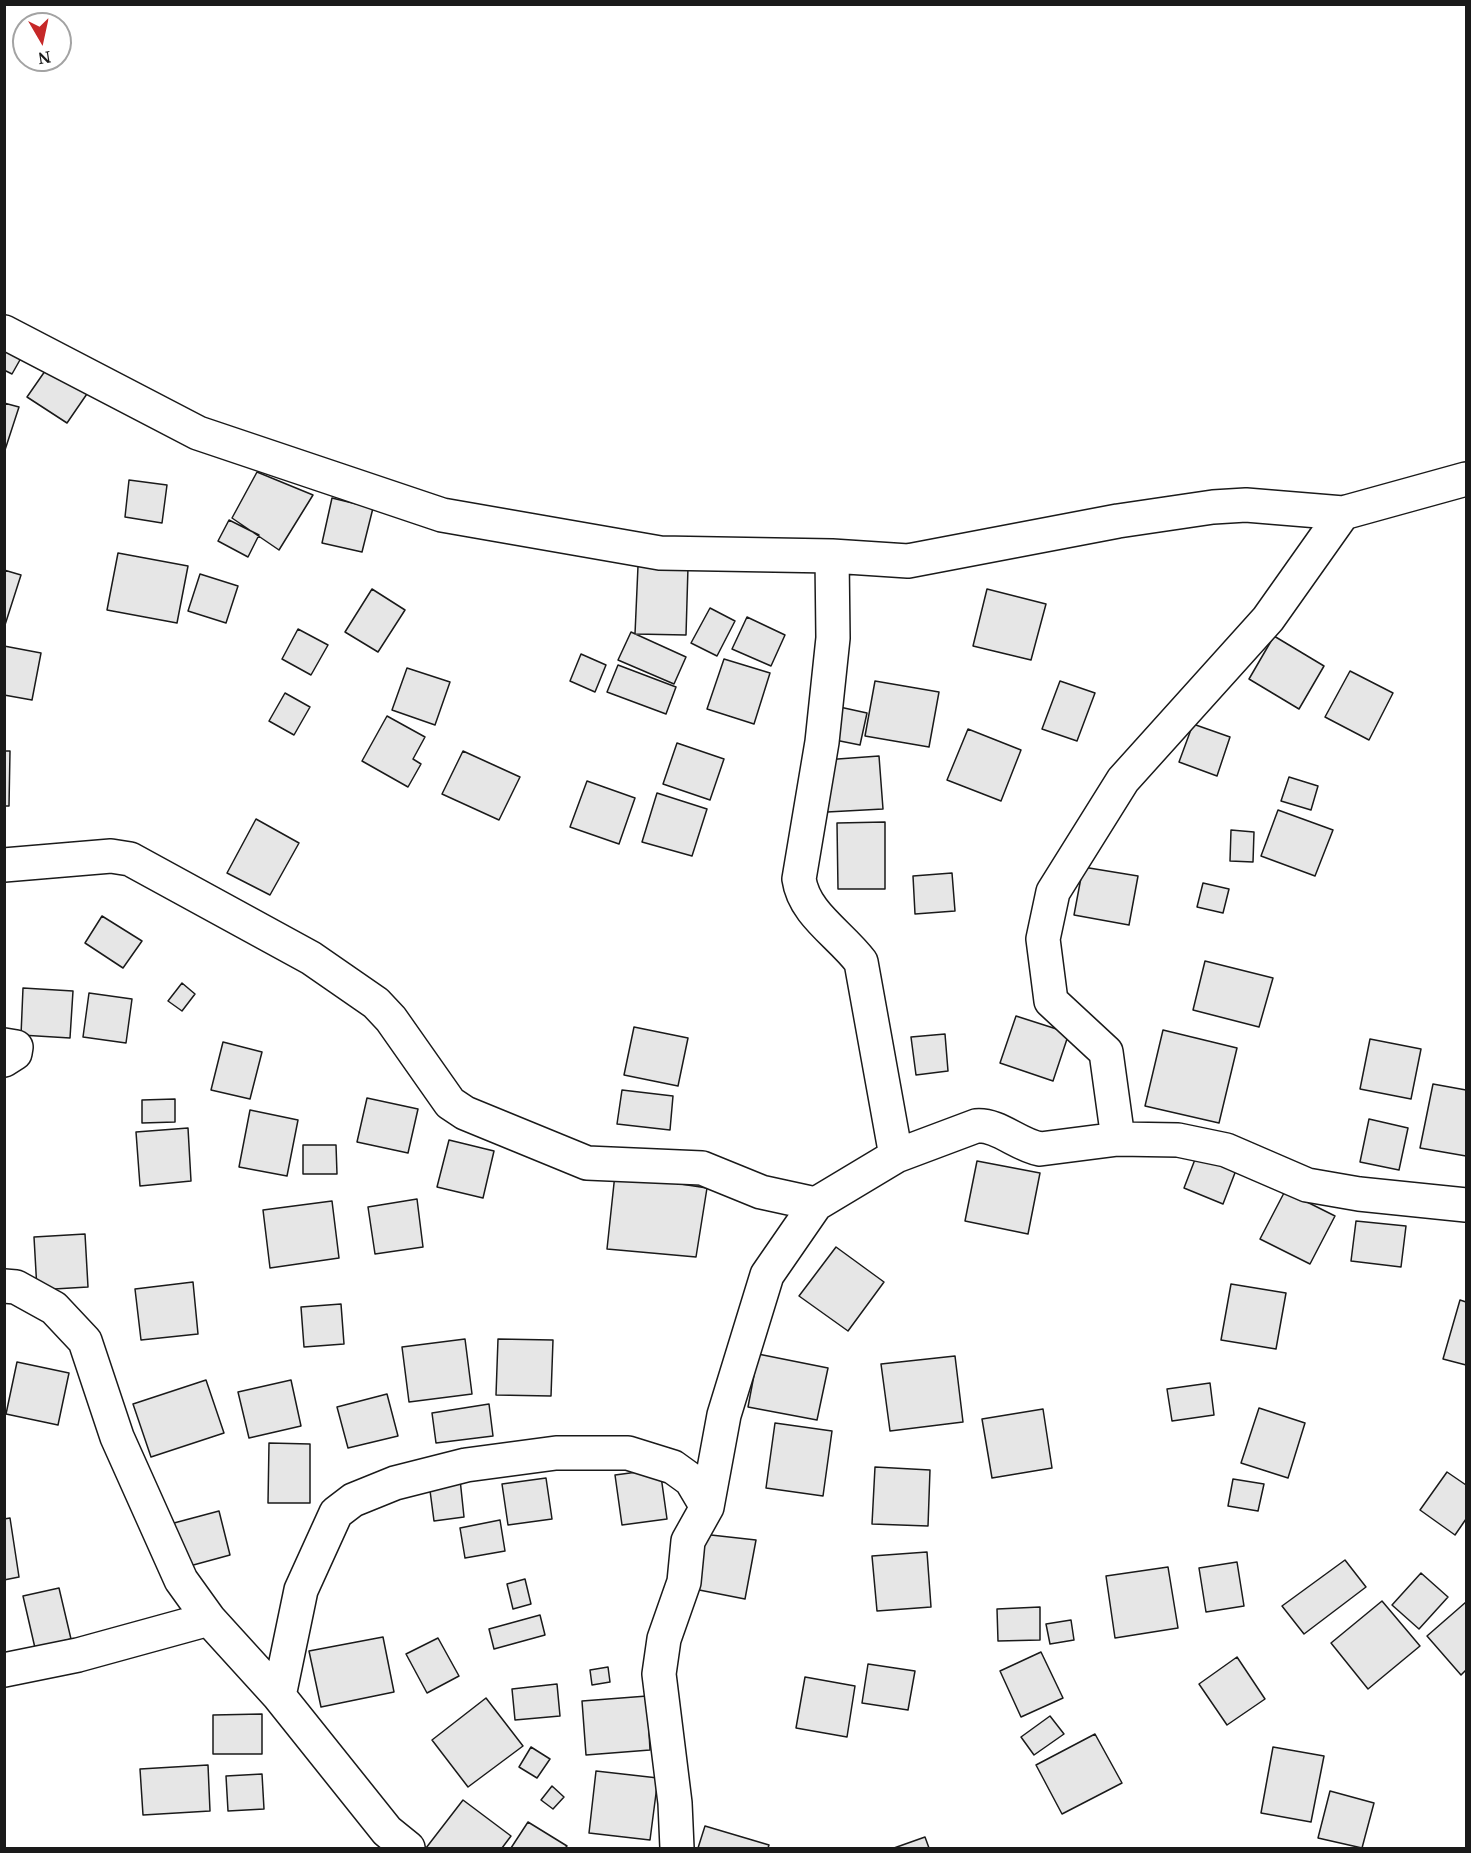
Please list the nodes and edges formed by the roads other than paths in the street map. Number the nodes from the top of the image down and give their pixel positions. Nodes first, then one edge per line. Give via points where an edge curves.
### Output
1 (4, 332) edge
2 (1467, 478) edge
3 (1343, 513) junction
4 (832, 556) junction
5 (4, 865) edge
6 (4, 1045) edge
7 (4, 1060) edge
8 (1118, 1139) junction
9 (896, 1156) junction
10 (816, 1204) junction
11 (1467, 1205) edge
12 (4, 1286) edge
13 (707, 1507) junction
14 (209, 1618) junction
15 (4, 1670) edge
16 (279, 1696) junction
17 (408, 1848) edge
18 (677, 1848) edge

1 - 4 street via 198,433 442,515 660,553
2 - 3 street
3 - 4 street via 1246,505 1214,507 908,561
3 - 8 street via 1268,619 1123,780 1053,892 1043,939 1051,1001 1106,1052
4 - 9 street via 833,638 822,742 799,879 809,907 861,962
5 - 10 street via 111,856 130,859 311,958 376,1003 450,1103 465,1113 587,1163 702,1168 761,1192
6 - 7 street via 16,1047 15,1053
8 - 9 street via 1040,1149 984,1125
8 - 11 street via 1178,1140 1226,1150 1307,1185
9 - 10 street
10 - 13 street via 767,1275 724,1415
12 - 14 street via 16,1287 54,1308 86,1341 121,1448 181,1580
13 - 16 street via 691,1480 673,1467 628,1453 556,1453 466,1465 395,1483 352,1500 336,1514 301,1590
13 - 18 street via 688,1541 684,1582 664,1639 659,1674
14 - 15 street via 78,1655
14 - 16 street
16 - 17 street via 387,1832

